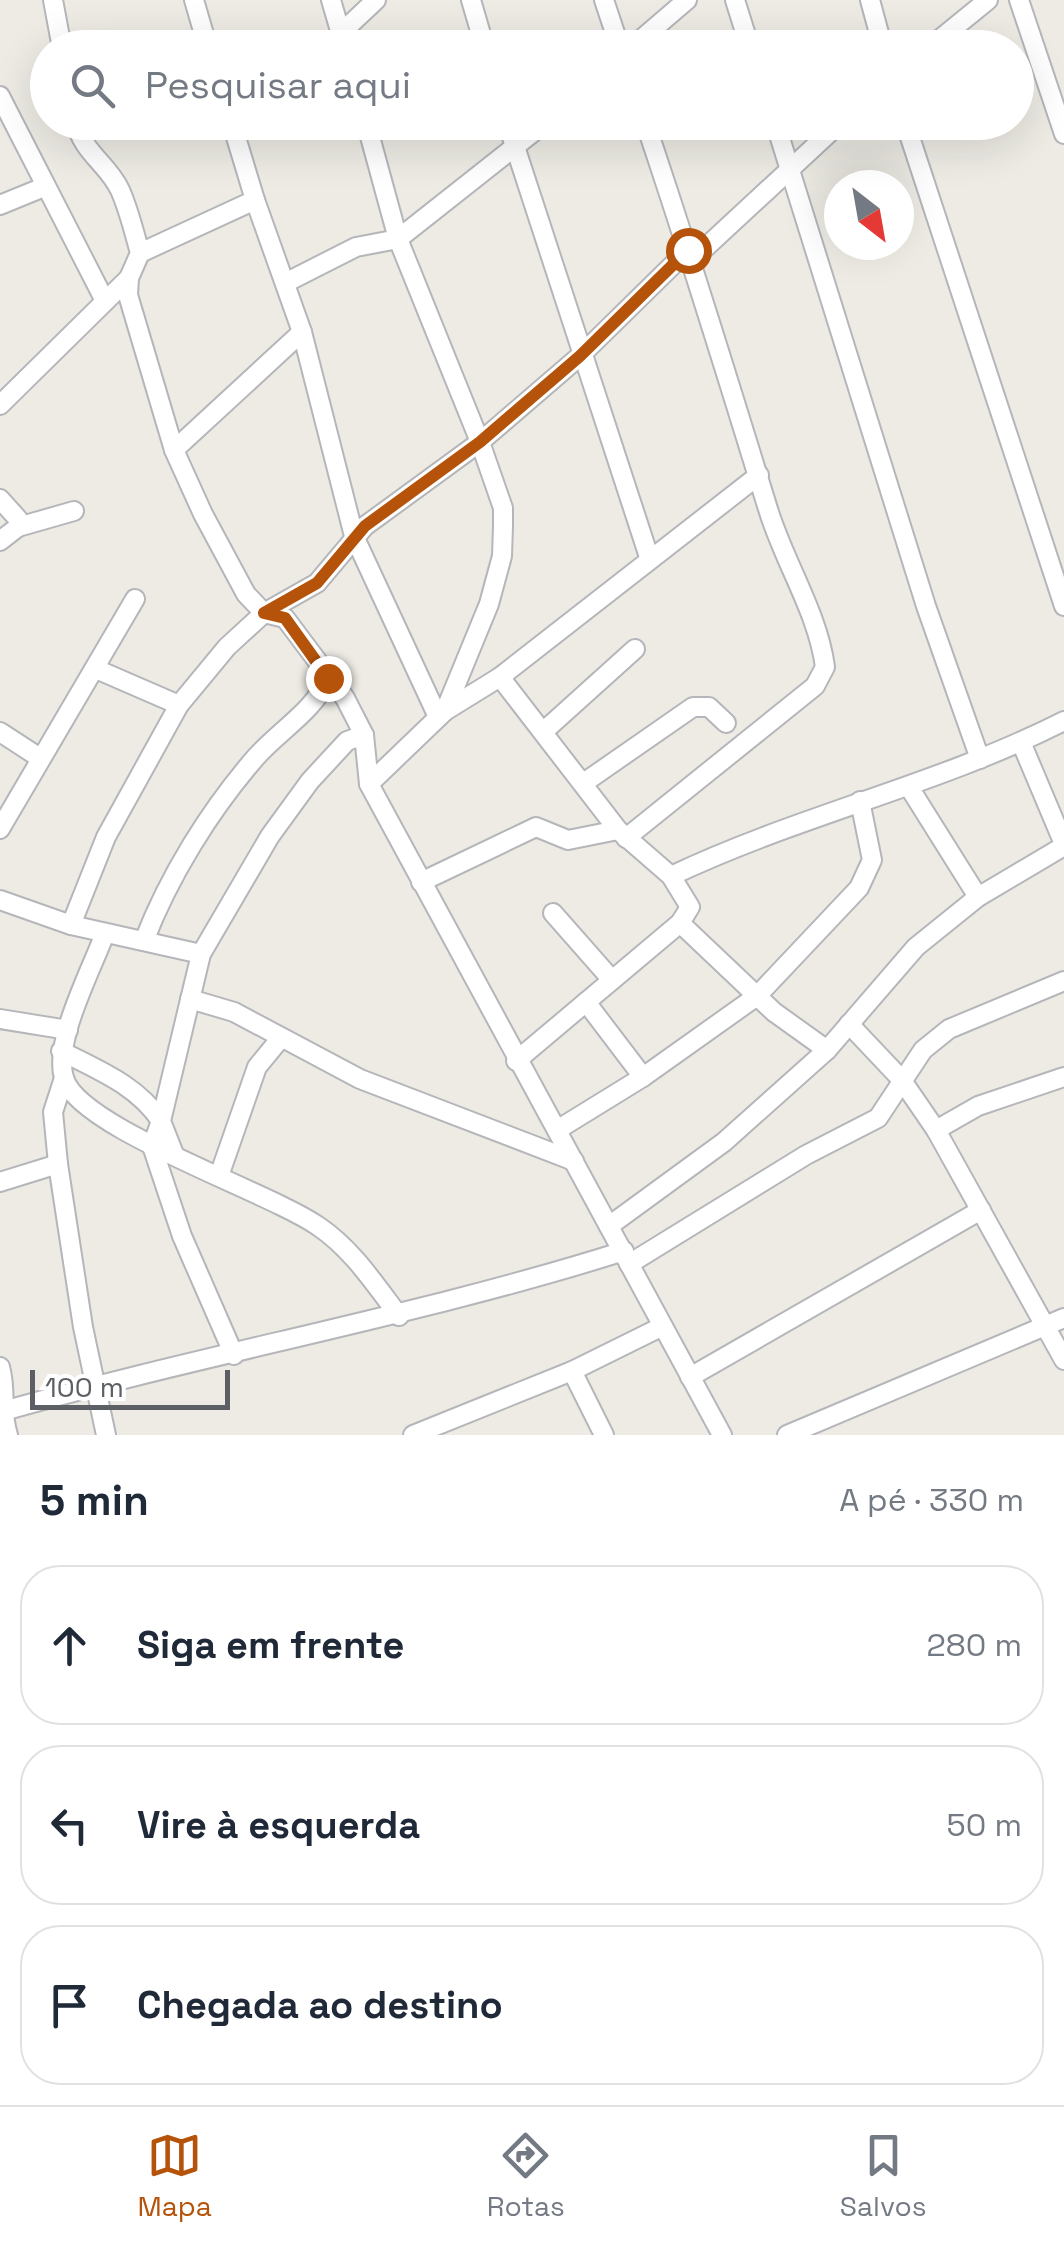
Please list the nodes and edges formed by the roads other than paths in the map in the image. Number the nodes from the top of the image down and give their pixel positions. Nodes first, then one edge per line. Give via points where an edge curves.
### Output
1 (194, 0) edge
2 (331, 0) edge
3 (376, 0) edge
4 (471, 0) edge
5 (604, 0) edge
6 (687, 0) edge
7 (735, 0) edge
8 (870, 0) edge
9 (988, 0) edge
10 (1019, 0) edge
11 (55, 1) edge
12 (59, 30) edge
13 (203, 30) edge
14 (340, 30) edge
15 (351, 30) edge
16 (480, 30) edge
17 (614, 30) edge
18 (652, 30) edge
19 (744, 30) edge
20 (878, 30) edge
21 (951, 30) edge
22 (1029, 30) edge
23 (1034, 45) edge
24 (0, 96) edge
25 (1064, 134) edge
26 (80, 140) edge
27 (241, 140) edge
28 (371, 140) edge
29 (512, 140) edge
30 (526, 140) edge
31 (651, 140) edge
32 (781, 140) edge
33 (821, 140) edge
34 (911, 140) edge
35 (515, 150) junction
36 (790, 167) junction
37 (44, 187) junction
38 (255, 200) junction
39 (0, 204) edge
40 (398, 239) junction
41 (140, 253) junction
42 (693, 262) junction
43 (129, 278) junction
44 (662, 281) junction
45 (284, 283) junction
46 (106, 301) junction
47 (302, 332) junction
48 (580, 356) junction
49 (0, 406) edge
50 (480, 442) junction
51 (174, 450) junction
52 (758, 475) junction
53 (0, 499) edge
54 (74, 511) dead end
55 (18, 527) junction
56 (354, 536) junction
57 (0, 541) edge
58 (648, 556) junction
59 (135, 599) dead end
60 (1064, 606) edge
61 (264, 613) junction
62 (635, 649) dead end
63 (96, 669) junction
64 (500, 677) junction
65 (328, 678) junction
66 (179, 705) junction
67 (442, 714) junction
68 (1064, 720) edge
69 (726, 723) dead end
70 (544, 731) junction
71 (0, 732) edge
72 (364, 735) junction
73 (1021, 742) junction
74 (40, 758) junction
75 (980, 759) junction
76 (585, 782) junction
77 (369, 784) junction
78 (909, 787) junction
79 (860, 801) junction
80 (0, 829) edge
81 (622, 834) junction
82 (1064, 845) edge
83 (671, 876) junction
84 (421, 882) junction
85 (978, 898) junction
86 (0, 900) edge
87 (553, 913) dead end
88 (680, 923) junction
89 (71, 925) junction
90 (105, 933) junction
91 (144, 941) junction
92 (201, 954) junction
93 (612, 980) junction
94 (1064, 981) edge
95 (758, 996) junction
96 (190, 999) junction
97 (586, 1002) junction
98 (0, 1019) edge
99 (850, 1024) junction
100 (68, 1030) junction
101 (280, 1039) junction
102 (827, 1050) junction
103 (60, 1051) junction
104 (516, 1061) junction
105 (643, 1076) junction
106 (1064, 1076) edge
107 (64, 1078) junction
108 (900, 1079) junction
109 (161, 1121) junction
110 (557, 1130) junction
111 (936, 1130) junction
112 (152, 1146) junction
113 (174, 1154) junction
114 (574, 1161) junction
115 (58, 1164) junction
116 (219, 1176) junction
117 (0, 1182) edge
118 (981, 1210) junction
119 (610, 1226) junction
120 (627, 1258) junction
121 (400, 1316) junction
122 (1064, 1318) edge
123 (1044, 1326) junction
124 (661, 1327) junction
125 (234, 1355) junction
126 (1064, 1360) edge
127 (0, 1367) edge
128 (572, 1372) junction
129 (690, 1377) junction
130 (95, 1383) junction
131 (0, 1412) edge
132 (8, 1435) edge
133 (106, 1435) edge
134 (412, 1435) edge
135 (604, 1435) edge
136 (722, 1435) edge
137 (788, 1435) edge

1 - 13 street
2 - 14 street
3 - 15 street
4 - 16 street
5 - 17 street
6 - 18 street
7 - 19 street
8 - 20 street
9 - 21 street
10 - 22 street
11 - 12 street
23 - 25 street
24 - 37 street
26 - 41 street via 118,186
27 - 38 street
28 - 40 street
29 - 35 street
30 - 35 street
31 - 42 street
32 - 36 street
33 - 36 street
34 - 60 street
35 - 40 street
35 - 48 street
36 - 42 street
36 - 75 street
37 - 39 street
37 - 46 street
38 - 41 street
38 - 45 street
40 - 45 street via 356,247
40 - 50 street
41 - 43 street
42 - 44 street
42 - 44 street
42 - 52 street
43 - 46 street
43 - 51 street via 128,295
44 - 48 street
45 - 47 street
46 - 49 street
47 - 51 street
47 - 56 street
48 - 50 street
48 - 58 street
50 - 56 street
50 - 67 street via 502,508 502,556
51 - 61 street via 246,594
52 - 58 street
52 - 81 street via 825,667 815,686
53 - 55 street
54 - 55 street
55 - 57 street
56 - 61 street via 317,583
56 - 67 street
58 - 64 street
59 - 63 street
61 - 65 street via 285,618
61 - 66 street
62 - 70 street
63 - 66 street
63 - 74 street
64 - 67 street
64 - 70 street
65 - 72 street
65 - 91 street via 213,816 171,880
66 - 89 street via 106,837
67 - 77 street
68 - 73 street
69 - 76 street via 709,707 693,707
70 - 76 street
71 - 74 street
72 - 77 street
72 - 92 street via 346,741 310,781
73 - 75 street
73 - 82 street
74 - 80 street
75 - 78 street
76 - 81 street
77 - 84 street
78 - 79 street
78 - 85 street
79 - 83 street
79 - 95 street via 872,860 867,875
81 - 83 street
81 - 84 street via 568,840 536,827
82 - 85 street
83 - 88 street via 690,907
84 - 104 street
85 - 99 street via 916,946
86 - 89 street
87 - 93 street
88 - 93 street
88 - 95 street
89 - 90 street
90 - 91 street
90 - 100 street
91 - 92 street
92 - 96 street
93 - 97 street
94 - 108 street via 949,1029
95 - 102 street
95 - 105 street
96 - 101 street via 234,1012
96 - 109 street
97 - 104 street
97 - 105 street
98 - 100 street
99 - 102 street
99 - 108 street
100 - 103 street
101 - 114 street via 427,1107
101 - 116 street via 257,1067
102 - 119 street via 724,1142
103 - 107 street
103 - 109 street via 115,1078
104 - 110 street
105 - 110 street
106 - 111 street via 978,1106
107 - 112 street via 74,1098
107 - 115 street via 53,1112
108 - 111 street
108 - 120 street via 878,1118
109 - 112 street
109 - 113 street
110 - 114 street
111 - 118 street
112 - 113 street
112 - 125 street
113 - 116 street
114 - 119 street
115 - 117 street
115 - 130 street
116 - 121 street via 321,1228 352,1253
118 - 123 street
118 - 129 street
119 - 120 street
120 - 121 street
120 - 124 street
121 - 125 street
122 - 123 street
123 - 126 street
123 - 137 street
124 - 128 street
124 - 129 street
125 - 130 street
127 - 131 street via 7,1393
128 - 134 street
128 - 135 street
129 - 136 street
130 - 131 street
130 - 133 street
131 - 132 street

